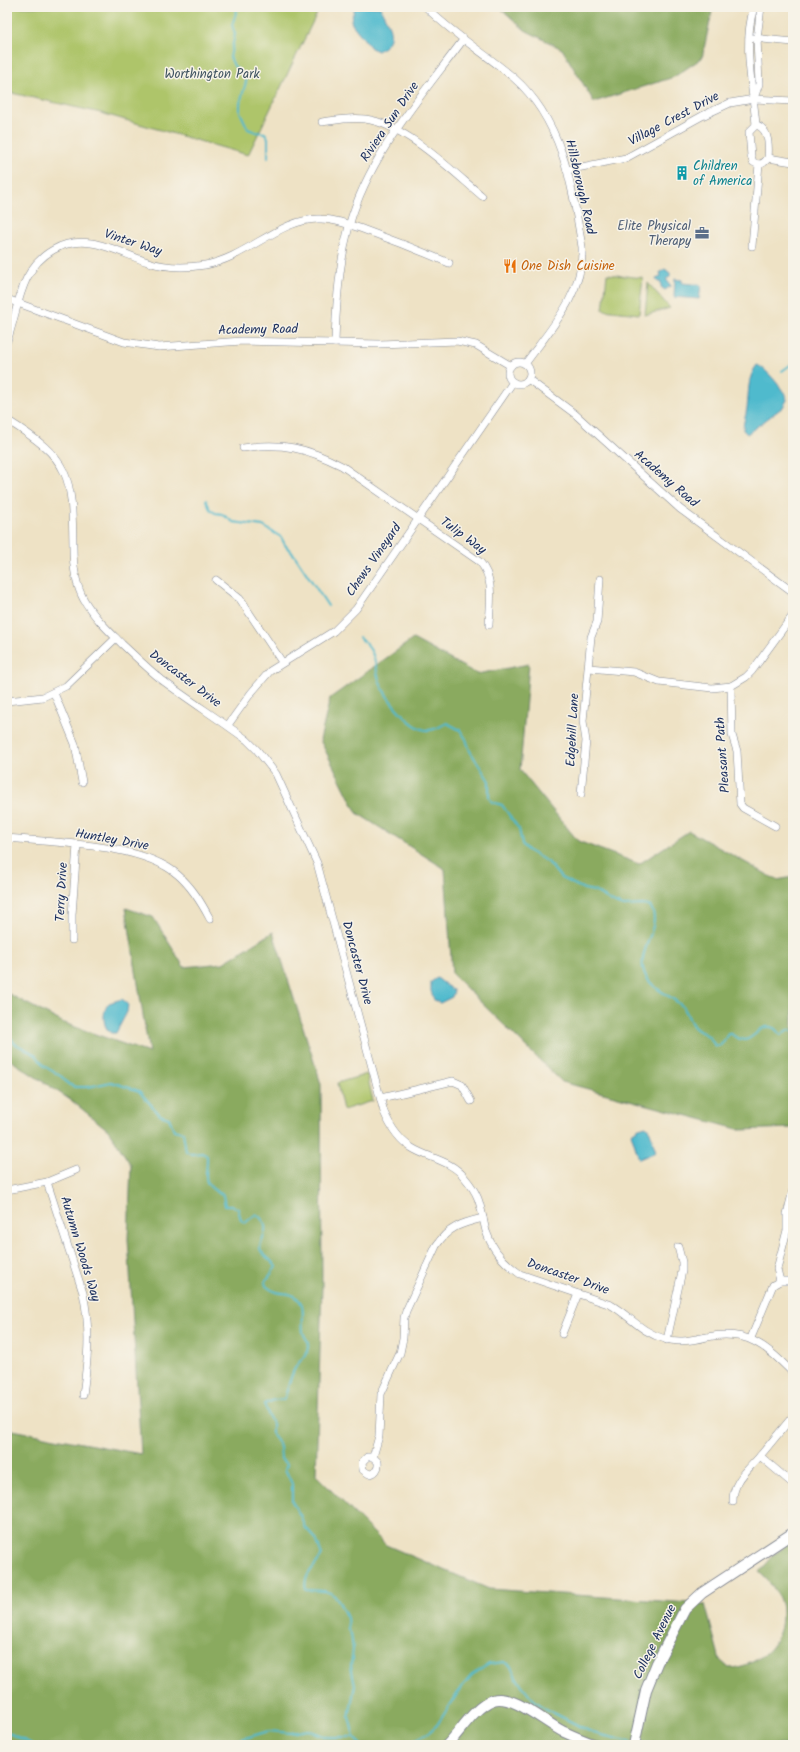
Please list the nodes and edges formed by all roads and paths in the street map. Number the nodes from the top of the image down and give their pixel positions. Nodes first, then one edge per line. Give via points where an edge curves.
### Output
1 (426, 7) edge
2 (754, 7) edge
3 (761, 7) edge
4 (749, 37) junction
5 (758, 38) junction
6 (463, 40) junction
7 (793, 42) edge
8 (754, 99) junction
9 (793, 100) edge
10 (322, 122) dead end
11 (756, 125) junction
12 (397, 129) junction
13 (768, 158) junction
14 (793, 162) edge
15 (760, 164) junction
16 (567, 170) junction
17 (482, 196) dead end
18 (350, 225) junction
19 (752, 246) dead end
20 (449, 263) dead end
21 (7, 299) edge
22 (18, 303) junction
23 (7, 341) edge
24 (335, 343) junction
25 (525, 364) junction
26 (511, 366) junction
27 (528, 379) junction
28 (513, 382) junction
29 (7, 420) edge
30 (243, 448) dead end
31 (418, 519) junction
32 (600, 579) dead end
33 (216, 580) dead end
34 (793, 592) edge
35 (793, 615) edge
36 (489, 625) dead end
37 (116, 638) junction
38 (282, 662) junction
39 (589, 668) junction
40 (731, 686) junction
41 (54, 693) junction
42 (7, 700) edge
43 (228, 725) junction
44 (82, 782) dead end
45 (581, 794) dead end
46 (775, 826) dead end
47 (7, 838) edge
48 (77, 845) junction
49 (210, 919) dead end
50 (72, 940) dead end
51 (381, 1098) junction
52 (471, 1101) dead end
53 (76, 1170) dead end
54 (47, 1182) junction
55 (7, 1190) edge
56 (793, 1190) edge
57 (483, 1218) junction
58 (678, 1247) dead end
59 (780, 1281) junction
60 (793, 1281) edge
61 (578, 1294) junction
62 (562, 1334) dead end
63 (751, 1338) junction
64 (667, 1340) junction
65 (793, 1373) edge
66 (83, 1395) dead end
67 (793, 1416) edge
68 (760, 1456) junction
69 (373, 1457) dead end
70 (793, 1484) edge
71 (733, 1502) dead end
72 (793, 1533) edge
73 (634, 1742) edge
74 (447, 1745) edge
75 (596, 1745) edge

1 - 6 street, Hillsborough Road
2 - 4 street
3 - 5 street
4 - 5 street
4 - 8 street
5 - 7 street
5 - 8 street via 759,84
6 - 12 street, Riviera Sun Drive
6 - 16 street, Hillsborough Road via 514,78 538,105 556,135
8 - 9 street, Village Crest Drive
8 - 11 street
8 - 16 street, Village Crest Drive via 717,108 626,158
10 - 12 street via 364,118
11 - 13 street via 763,128 766,133
11 - 15 street via 749,132 750,149 752,160
12 - 17 street
12 - 18 street, Riviera Sun Drive via 372,170
13 - 14 street
13 - 15 street
15 - 19 street
16 - 25 street, Hillsborough Road via 582,247 579,277 566,307
18 - 20 street, Vinter Way
18 - 22 street, Vinter Way via 322,219 299,221 232,257 191,267 148,262 95,243 74,242 46,254 32,268
18 - 24 street, Riviera Sun Drive via 339,275
21 - 22 street, Academy Road
22 - 23 street, Vinter Way
22 - 24 street, Academy Road via 141,346 176,347 242,341
24 - 26 street, Academy Road via 457,341 486,350
25 - 26 street via 519,362
25 - 27 street via 530,372
26 - 28 street via 509,373
27 - 28 street via 523,383
27 - 34 street, Academy Road via 575,414 680,509
28 - 31 street, Chews Vineyard
29 - 37 street, Doncaster Drive via 36,438 60,463 71,490 73,564 76,581 92,613
30 - 31 street, Tulip Way via 282,445 320,455 342,466
31 - 36 street, Tulip Way via 480,562 486,569 491,586
31 - 38 street, Chews Vineyard via 362,600 345,620 319,641
32 - 39 street, Edgehill Lane via 597,622 591,637
33 - 38 street via 240,599
35 - 40 street via 752,671
37 - 41 street via 77,678
37 - 43 street, Doncaster Drive via 163,681
38 - 43 street, Chews Vineyard via 261,680
39 - 40 street via 634,672 659,682 712,688
39 - 45 street, Edgehill Lane via 583,721 586,741
40 - 46 street, Pleasant Path via 732,736 737,751 740,804
41 - 42 street via 43,697
41 - 44 street via 75,744
43 - 51 street, Doncaster Drive via 257,750 276,774 310,846
47 - 48 street, Huntley Drive
48 - 49 street, Huntley Drive via 134,854 166,866 189,885
48 - 50 street, Terry Drive
51 - 52 street via 453,1081 462,1085
51 - 57 street, Doncaster Drive via 389,1122 404,1142 454,1166 464,1177 480,1200
53 - 54 street
54 - 55 street
54 - 66 street, Autumn Woods Way via 87,1311 89,1342
56 - 59 street via 787,1214 787,1230 777,1269
57 - 61 street, Doncaster Drive via 492,1244 507,1265 520,1274
57 - 69 street via 454,1227 441,1238 406,1311 403,1346 381,1394 379,1436
58 - 64 street via 682,1272
59 - 60 street
59 - 63 street via 770,1290
61 - 62 street
61 - 64 street, Doncaster Drive via 611,1305 647,1332
63 - 64 street, Doncaster Drive via 723,1335 692,1341
63 - 65 street, Doncaster Drive via 774,1354
67 - 68 street
68 - 70 street
68 - 71 street via 738,1481 734,1488
72 - 73 street, College Avenue via 702,1593 685,1609 646,1690
74 - 75 street via 478,1711 494,1699 501,1698 518,1704 563,1731

